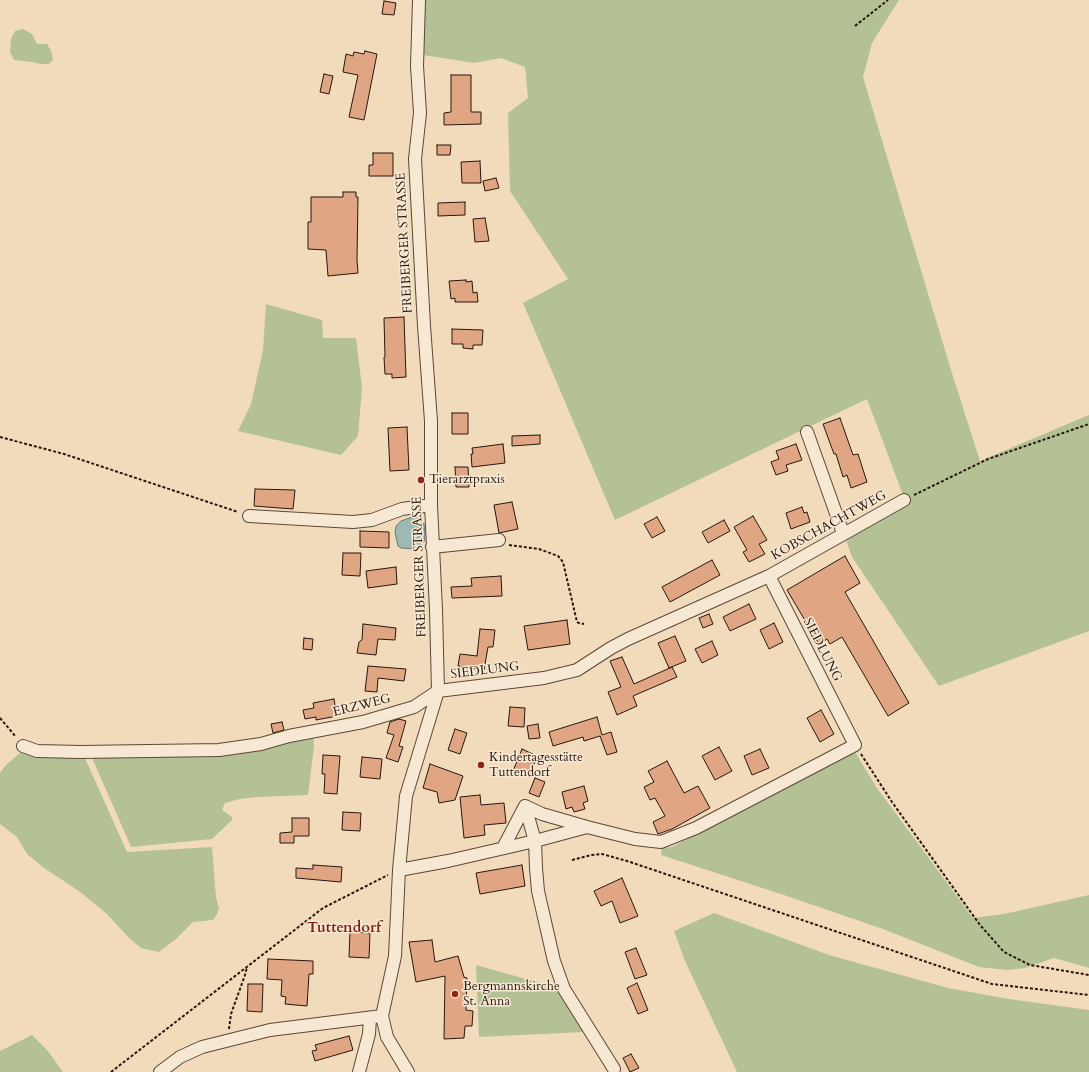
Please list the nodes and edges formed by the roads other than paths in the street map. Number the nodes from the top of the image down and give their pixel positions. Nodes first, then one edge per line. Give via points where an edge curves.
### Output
1 (419, 0) edge
2 (807, 432) dead end
3 (904, 500) road end
4 (431, 505) junction
5 (249, 516) road end
6 (843, 533) junction
7 (499, 540) road end
8 (432, 547) junction
9 (769, 576) junction
10 (438, 691) junction
11 (23, 746) road end
12 (525, 806) junction
13 (587, 827) junction
14 (535, 841) junction
15 (503, 848) junction
16 (399, 870) junction
17 (376, 1017) junction
18 (614, 1069) dead end
19 (160, 1072) edge
20 (359, 1072) edge
21 (408, 1072) edge

1 - 4 street, FREIBERGER STRASSE via 417,66 420,113 415,159 431,421
2 - 6 street
3 - 6 street, KOBSCHACHTWEG
4 - 5 street via 402,509 372,520 353,522
4 - 8 street, FREIBERGER STRASSE
6 - 9 street, KOBSCHACHTWEG
7 - 8 street
8 - 10 street, FREIBERGER STRASSE
9 - 10 street, SIEDLUNG via 628,639 577,670 544,678
9 - 13 street, SIEDLUNG via 855,745 696,828 661,842 635,839
10 - 11 street, ERZWEG via 414,707 363,722 261,744 219,750 52,752 37,751
10 - 16 street, FREIBERGER STRASSE via 406,796
12 - 13 street via 542,814
12 - 14 street
12 - 15 street
13 - 14 street
14 - 15 street
14 - 18 street via 538,892 556,968 564,989
15 - 16 street
16 - 17 street, FREIBERGER STRASSE via 395,956
17 - 19 street via 270,1030 229,1040 180,1056
17 - 20 street
17 - 21 street, FREIBERGER STRASSE

